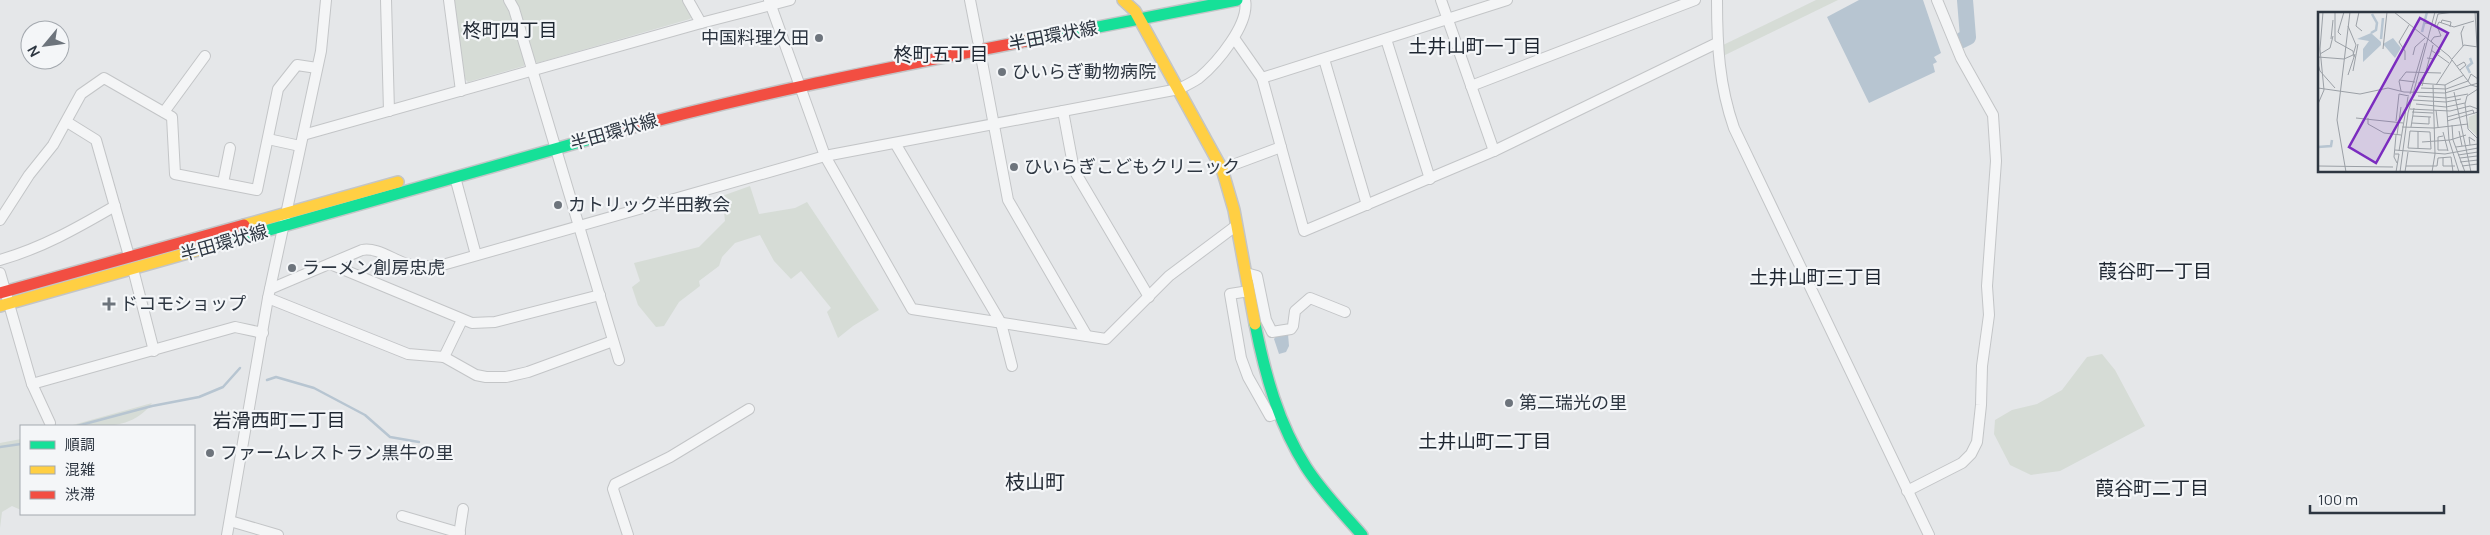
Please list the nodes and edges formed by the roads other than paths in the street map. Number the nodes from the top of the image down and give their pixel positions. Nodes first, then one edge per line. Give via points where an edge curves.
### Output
1 (326, 0) edge
2 (386, 0) edge
3 (449, 0) edge
4 (509, 0) edge
5 (688, 0) edge
6 (790, 0) edge
7 (970, 0) edge
8 (1123, 0) edge
9 (1189, 0) edge
10 (1237, 0) edge
11 (1245, 0) edge
12 (1441, 0) edge
13 (1506, 0) edge
14 (1695, 0) edge
15 (1717, 0) edge
16 (1937, 0) edge
17 (770, 2) edge
18 (1136, 10) edge
19 (1448, 18) junction
20 (700, 23) junction
21 (1234, 38) junction
22 (1386, 39) junction
23 (1717, 43) junction
24 (979, 46) junction
25 (205, 56) dead end
26 (1324, 59) junction
27 (318, 68) junction
28 (533, 70) junction
29 (1262, 78) junction
30 (797, 81) junction
31 (1471, 86) junction
32 (461, 90) junction
33 (1179, 90) junction
34 (389, 111) junction
35 (1064, 111) junction
36 (164, 112) junction
37 (67, 122) junction
38 (993, 124) junction
39 (303, 135) junction
40 (268, 139) junction
41 (895, 143) junction
42 (554, 144) junction
43 (300, 146) junction
44 (1281, 147) junction
45 (230, 148) dead end
46 (1494, 151) junction
47 (825, 156) junction
48 (1222, 169) junction
49 (455, 177) junction
50 (1430, 179) junction
51 (223, 183) junction
52 (1367, 205) junction
53 (115, 206) junction
54 (286, 213) junction
55 (0, 220) edge
56 (579, 225) junction
57 (1237, 225) junction
58 (283, 226) junction
59 (476, 255) junction
60 (129, 256) junction
61 (0, 260) edge
62 (330, 264) junction
63 (133, 268) junction
64 (0, 273) edge
65 (1246, 273) junction
66 (1249, 291) junction
67 (269, 294) junction
68 (600, 295) junction
69 (1148, 297) junction
70 (3, 298) edge
71 (1345, 312) dead end
72 (462, 320) junction
73 (1001, 324) junction
74 (264, 333) junction
75 (1087, 336) junction
76 (613, 341) junction
77 (154, 351) junction
78 (444, 357) junction
79 (619, 360) dead end
80 (1012, 366) dead end
81 (32, 384) junction
82 (749, 410) dead end
83 (1278, 413) junction
84 (50, 423) dead end
85 (1907, 491) junction
86 (463, 509) dead end
87 (402, 516) dead end
88 (230, 521) junction
89 (459, 534) edge
90 (227, 535) edge
91 (278, 535) edge
92 (628, 535) edge
93 (1362, 535) edge
94 (1929, 535) edge

1 - 27 street
2 - 34 street
3 - 32 street
4 - 28 street
5 - 20 street
6 - 17 street
7 - 24 street
8 - 18 main road
9 - 18 main road, 半田環状線
10 - 18 main road, 半田環状線
11 - 21 street via 1247,9
12 - 19 street
13 - 19 street
14 - 31 street
15 - 23 street
16 - 85 street via 1960,58 1993,115 1996,161 1987,286 1989,314 1977,442 1962,464
17 - 20 street
17 - 30 street
18 - 24 main road, 半田環状線
18 - 33 main road
19 - 22 street
19 - 31 street
20 - 28 street
21 - 29 street
21 - 33 street via 1199,78
22 - 26 street
22 - 50 street
23 - 46 street
23 - 85 street via 1722,87 1740,143
24 - 30 main road, 半田環状線
24 - 38 street
25 - 36 street
26 - 29 street
26 - 52 street
27 - 39 street
27 - 40 street via 297,65 278,89
28 - 32 street
28 - 42 street
29 - 44 street
30 - 42 main road, 半田環状線
30 - 47 street
31 - 46 street
32 - 34 street
33 - 35 street
33 - 48 main road
34 - 39 street
35 - 38 street
35 - 69 street via 1074,170
36 - 37 street via 104,78 81,94
36 - 51 street via 172,117 175,174
37 - 53 street via 96,140
37 - 55 street
38 - 41 street
38 - 75 street via 1008,200
39 - 43 street
40 - 43 street
40 - 51 street via 257,190
41 - 47 street
41 - 73 street
42 - 49 main road, 半田環状線
42 - 54 main road, 半田環状線
42 - 56 street
43 - 54 street
44 - 48 street
44 - 52 street via 1304,231
45 - 51 street
46 - 50 street
47 - 56 street
47 - 73 street via 912,309
48 - 57 main road
49 - 58 main road, 半田環状線
49 - 59 street
50 - 52 street
53 - 60 street
53 - 61 street via 60,238
54 - 58 street
54 - 60 main road, 半田環状線
56 - 59 street
56 - 68 street
57 - 65 main road
57 - 69 street via 1169,276
58 - 63 main road, 半田環状線
58 - 67 street
59 - 62 street via 446,264 420,266 368,249
60 - 70 main road, 半田環状線
62 - 67 street
62 - 72 street
63 - 70 main road, 半田環状線
63 - 77 street
64 - 70 street
65 - 66 main road
65 - 71 street via 1257,276 1266,320 1272,332 1291,329 1295,311 1310,298
66 - 83 main road via 1264,370
66 - 83 street via 1230,294 1241,358 1270,416
67 - 74 street
67 - 78 street via 408,354
68 - 72 street via 495,322 483,324
68 - 76 street
69 - 75 street via 1106,339
70 - 81 street
72 - 78 street
73 - 75 street
73 - 80 street
74 - 77 street via 236,327
74 - 88 street
76 - 78 street via 538,369 506,377 476,374
76 - 79 street
77 - 81 street
81 - 84 street
82 - 92 street via 670,457 615,484 612,489
83 - 93 main road via 1306,467
85 - 94 street
86 - 89 street
87 - 89 street
88 - 90 street
88 - 91 street

